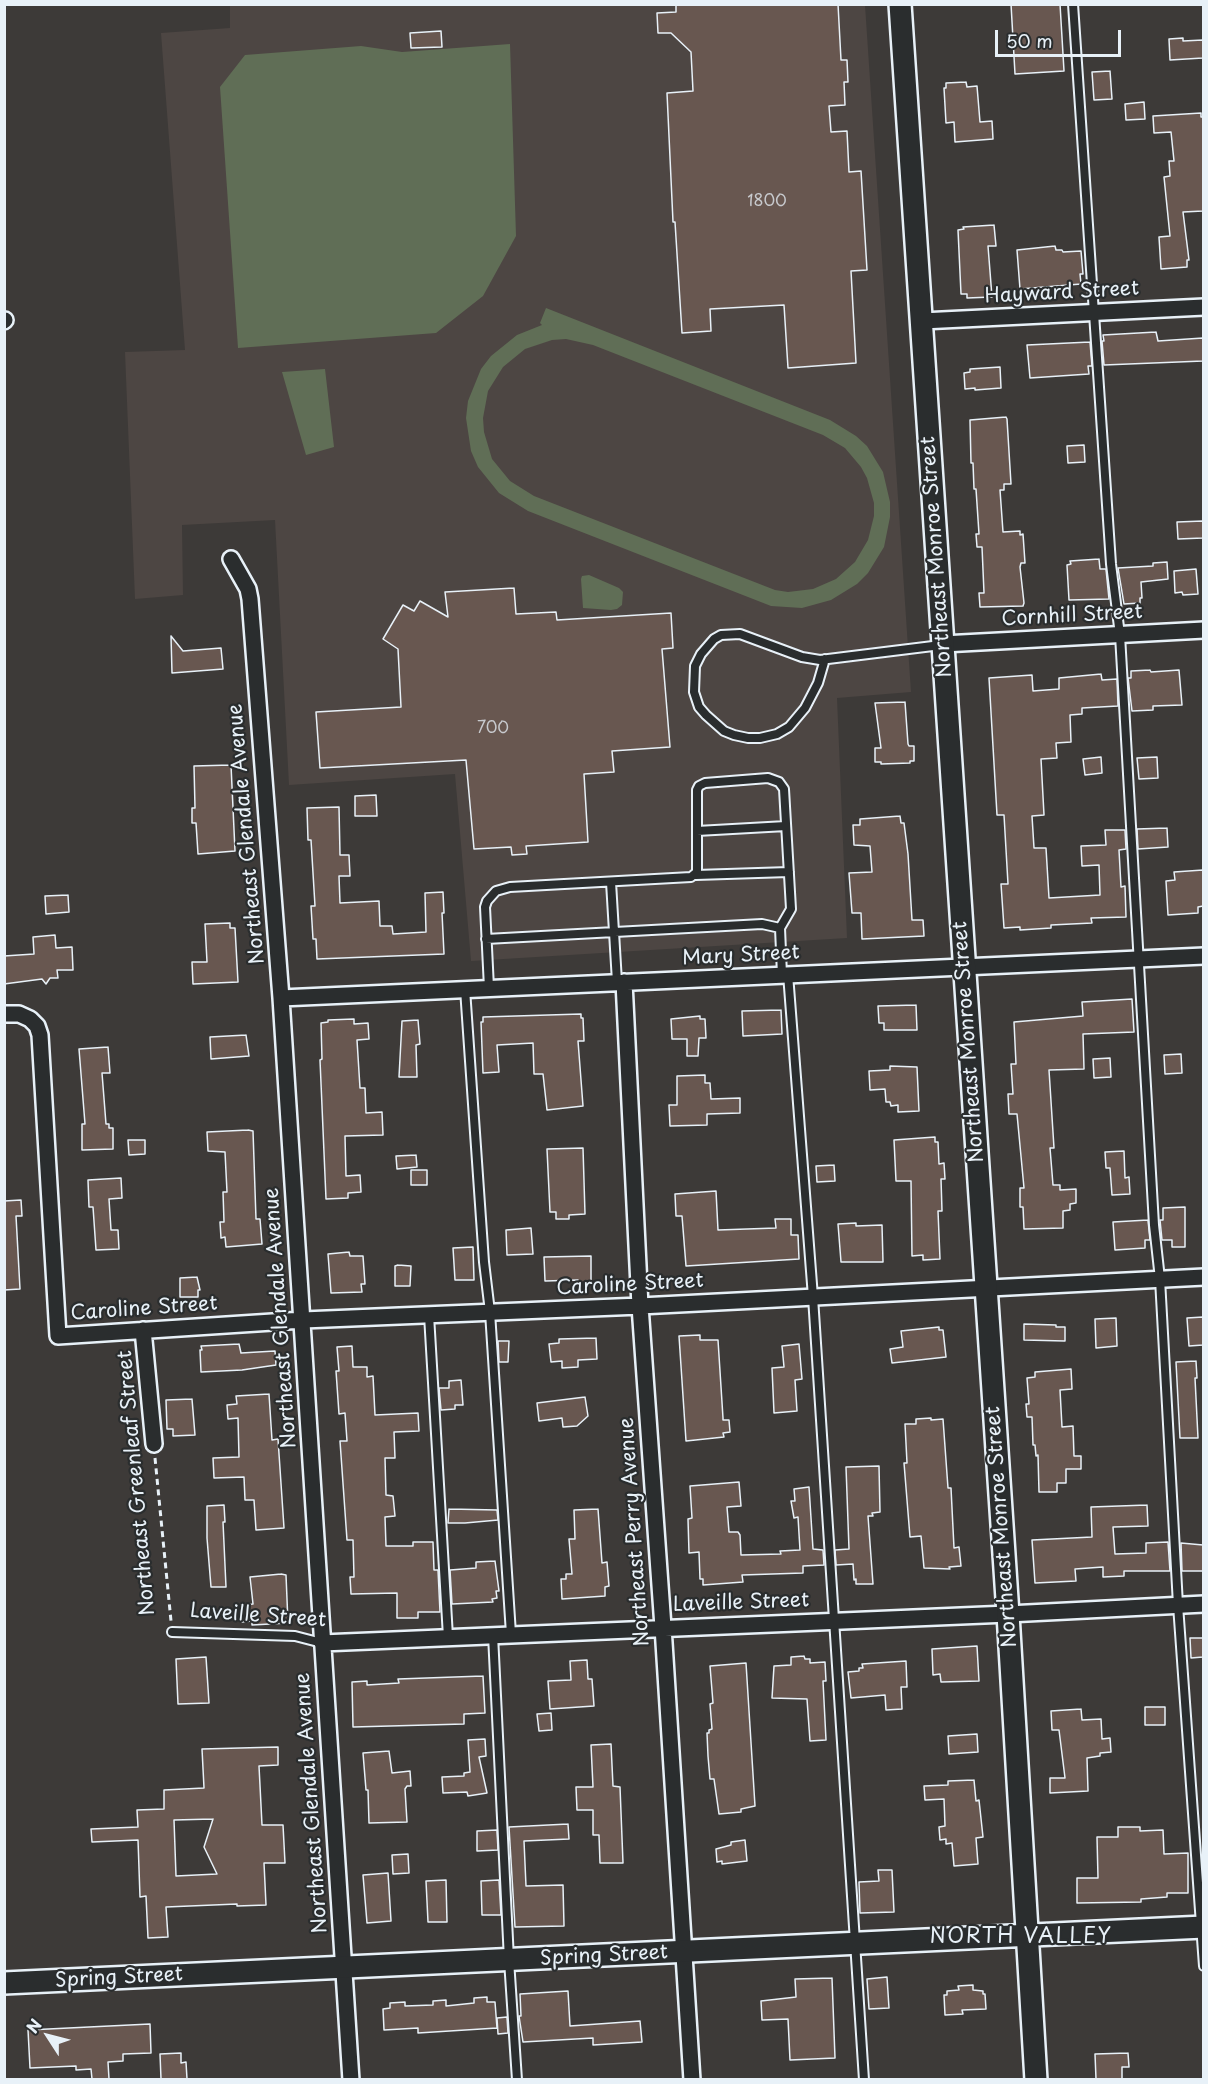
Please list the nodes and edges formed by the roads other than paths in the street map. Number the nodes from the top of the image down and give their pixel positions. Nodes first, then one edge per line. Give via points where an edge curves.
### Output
1 (900, 4) edge
2 (1073, 4) edge
3 (1203, 307) edge
4 (1095, 312) junction
5 (922, 321) junction
6 (231, 559) dead end
7 (1203, 630) edge
8 (1120, 635) junction
9 (943, 644) junction
10 (825, 659) junction
11 (786, 826) junction
12 (697, 831) junction
13 (789, 872) junction
14 (696, 875) junction
15 (611, 882) junction
16 (780, 928) junction
17 (614, 933) junction
18 (486, 939) junction
19 (1203, 956) edge
20 (1140, 959) junction
21 (964, 968) junction
22 (785, 974) junction
23 (621, 982) junction
24 (489, 988) junction
25 (465, 989) junction
26 (281, 998) junction
27 (4, 1014) edge
28 (1203, 1277) edge
29 (1160, 1279) junction
30 (985, 1288) junction
31 (813, 1297) junction
32 (640, 1306) junction
33 (490, 1312) junction
34 (429, 1315) junction
35 (303, 1320) junction
36 (143, 1330) junction
37 (154, 1444) road end
38 (1203, 1604) edge
39 (1178, 1605) junction
40 (1008, 1614) junction
41 (835, 1621) junction
42 (663, 1627) junction
43 (172, 1632) road end
44 (511, 1634) junction
45 (493, 1635) junction
46 (448, 1637) junction
47 (322, 1642) junction
48 (1202, 1927) edge
49 (1028, 1935) junction
50 (855, 1944) junction
51 (684, 1952) junction
52 (509, 1960) junction
53 (1203, 1966) edge
54 (343, 1968) junction
55 (4, 1983) edge
56 (351, 2079) edge
57 (518, 2079) edge
58 (692, 2079) edge
59 (864, 2079) edge
60 (1036, 2079) edge

1 - 5 street, Northeast Monroe Street
2 - 4 lane
3 - 4 street, Hayward Street
4 - 5 street, Hayward Street
4 - 8 lane via 1111,564
5 - 9 street, Northeast Monroe Street
6 - 26 street, Northeast Glendale Avenue via 250,599
7 - 8 street, Cornhill Street
8 - 9 street, Cornhill Street
8 - 20 lane
9 - 10 lane
9 - 21 street, Northeast Monroe Street
10 - 10 lane via 802,657 740,634 721,635 706,646 695,666 694,692 699,707 724,731 748,738 777,734 789,727 805,708
11 - 12 lane
11 - 12 lane via 784,789 768,778 701,783 697,790
11 - 13 lane
12 - 14 lane
13 - 14 lane
13 - 16 lane via 791,909
14 - 15 lane
15 - 17 lane
15 - 18 lane via 501,889 490,896 485,907
16 - 17 lane via 762,924
16 - 22 lane
17 - 18 lane
17 - 23 lane
18 - 24 lane
19 - 20 street, Mary Street
20 - 21 street, Mary Street
20 - 29 lane
21 - 22 street, Mary Street
21 - 30 street, Northeast Monroe Street
22 - 23 street, Mary Street
22 - 31 lane
23 - 24 street, Mary Street
23 - 32 street, Northeast Perry Avenue
24 - 25 street, Mary Street
25 - 26 street, Mary Street
25 - 33 lane
26 - 35 street, Northeast Glendale Avenue
27 - 36 street, Caroline Street via 30,1019 40,1035 58,1336
28 - 29 street, Caroline Street
29 - 30 street, Caroline Street
29 - 39 lane
30 - 31 street, Caroline Street
30 - 40 street, Northeast Monroe Street
31 - 32 street, Caroline Street
31 - 41 lane
32 - 33 street, Caroline Street
32 - 42 street, Northeast Perry Avenue
33 - 34 street, Caroline Street
33 - 44 lane
34 - 35 street, Caroline Street
34 - 46 lane
35 - 36 street, Caroline Street
35 - 47 street, Northeast Glendale Avenue
36 - 37 street, Northeast Greenleaf Street
38 - 39 street, Laveille Street
39 - 40 street, Laveille Street
39 - 48 lane
40 - 41 street, Laveille Street
40 - 49 street, Northeast Monroe Street
41 - 42 street, Laveille Street
41 - 50 lane
42 - 44 street, Laveille Street
42 - 51 street, Northeast Perry Avenue
43 - 47 lane, Laveille Street via 295,1636
44 - 45 street, Laveille Street
45 - 46 street, Laveille Street
45 - 52 lane
46 - 47 street, Laveille Street
47 - 54 street, Northeast Glendale Avenue
48 - 49 street, Spring Street
48 - 53 lane
49 - 50 street, Spring Street
49 - 60 street, Northeast Monroe Street
50 - 51 street, Spring Street
50 - 59 lane
51 - 52 street, Spring Street
51 - 58 street, Northeast Perry Avenue
52 - 54 street, Spring Street
52 - 57 lane
54 - 55 street, Spring Street
54 - 56 street, Northeast Glendale Avenue

